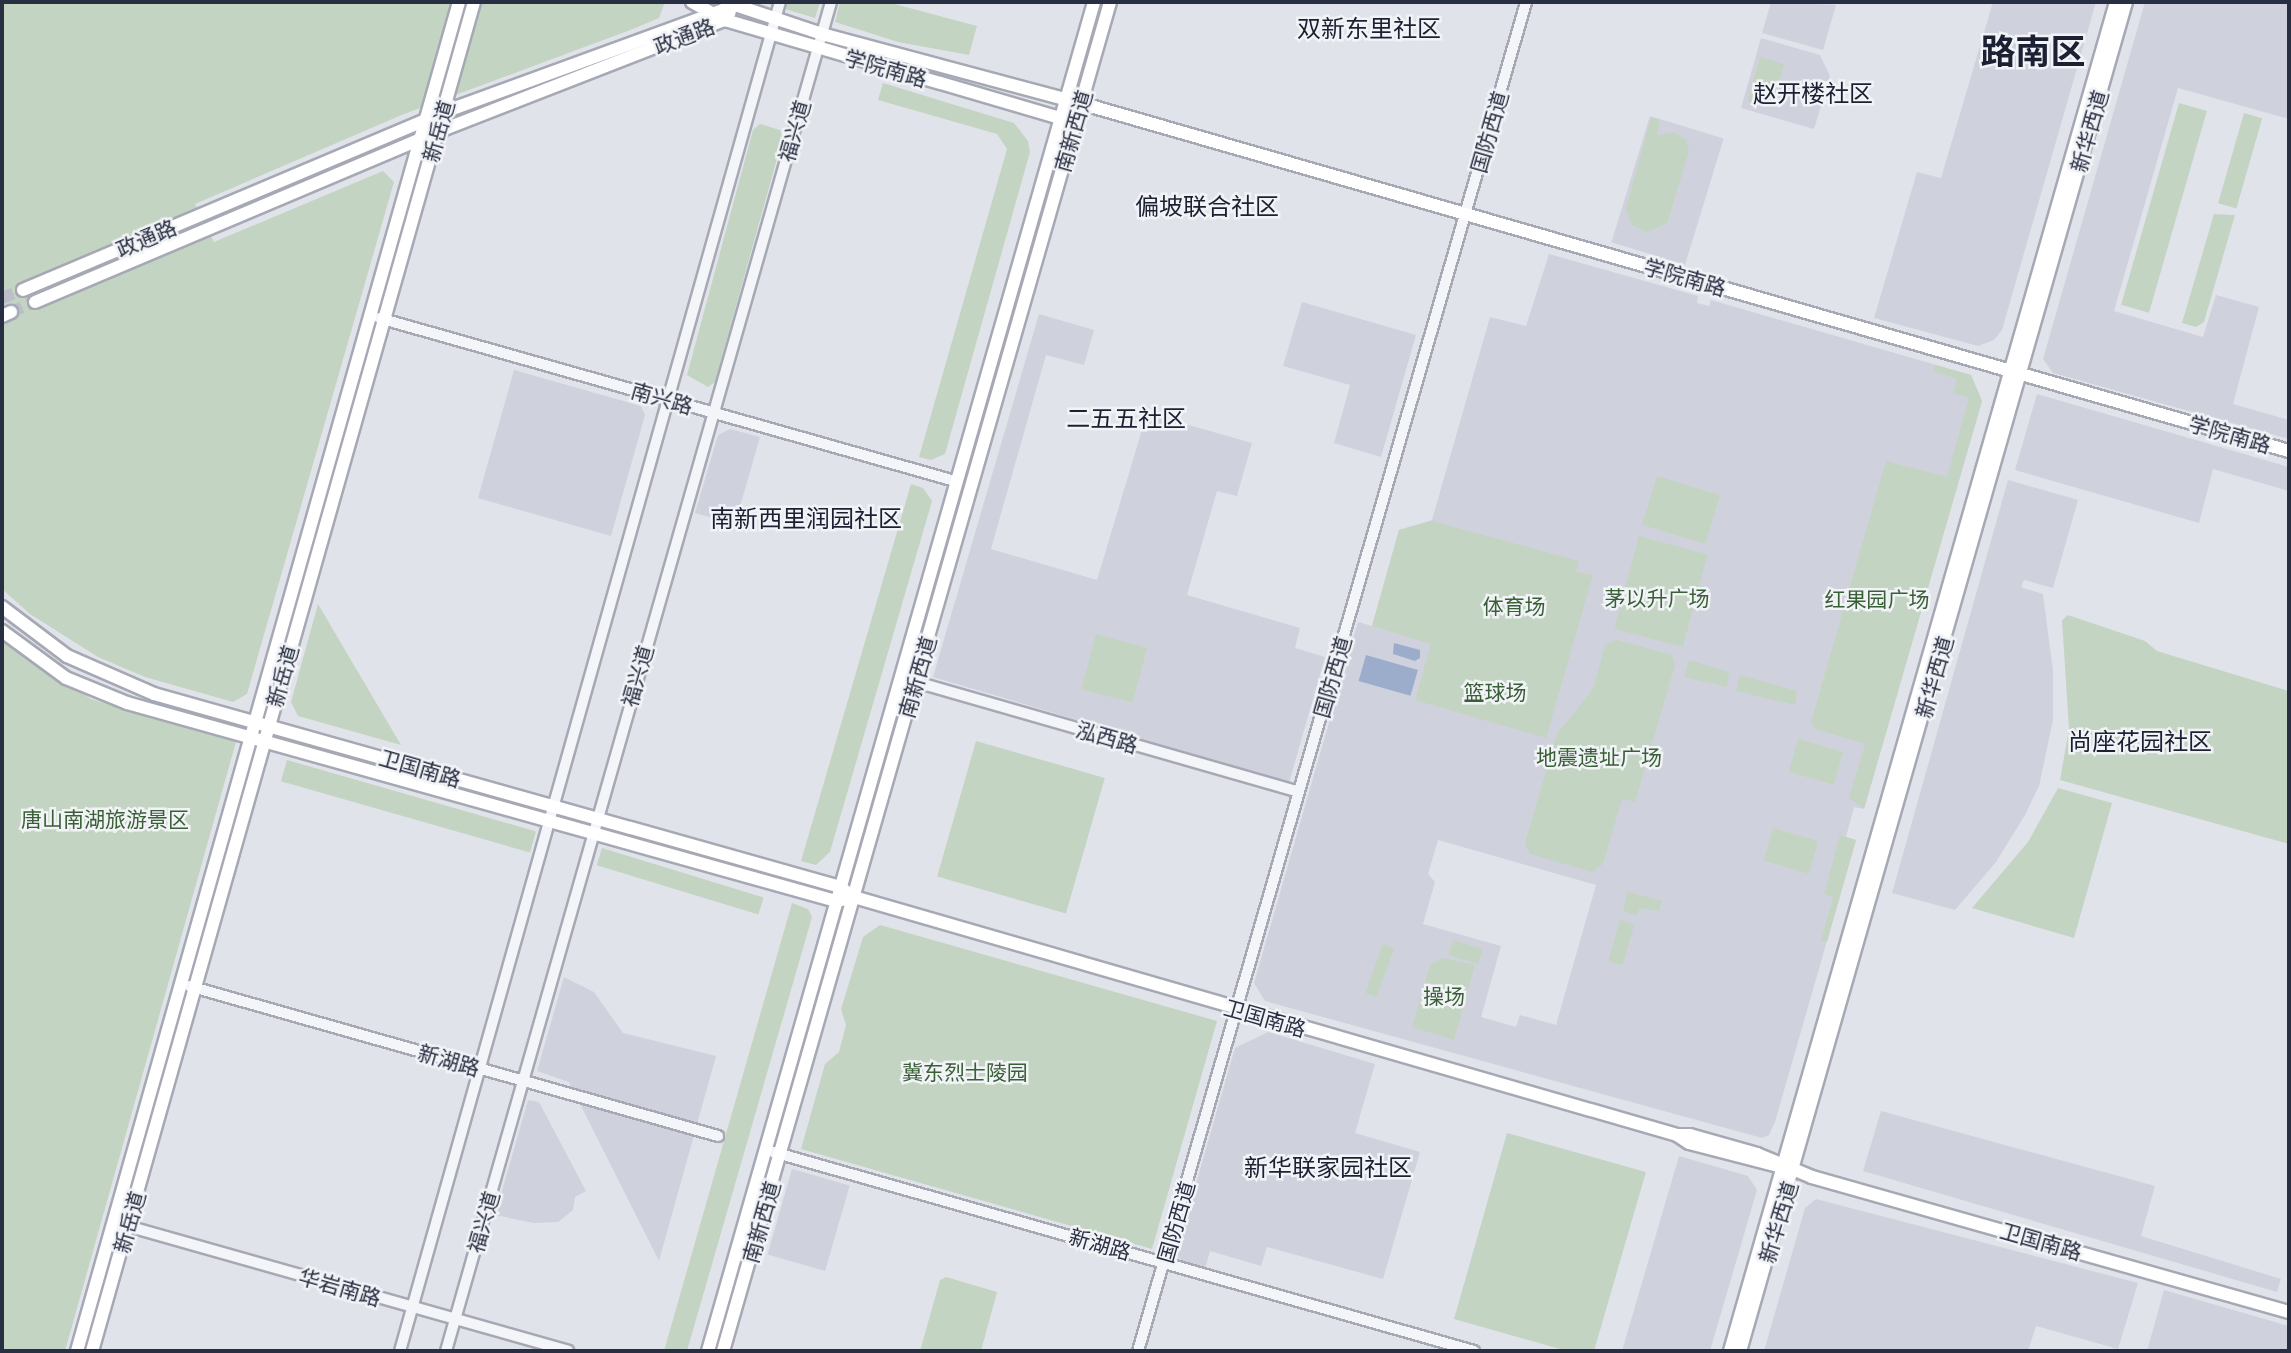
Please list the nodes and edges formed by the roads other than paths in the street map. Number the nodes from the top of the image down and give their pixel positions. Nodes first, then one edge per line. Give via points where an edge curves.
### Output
1 (459, 2) edge
2 (474, 2) edge
3 (692, 2) edge
4 (779, 2) edge
5 (831, 2) edge
6 (1094, 2) edge
7 (1110, 2) edge
8 (1526, 2) edge
9 (2116, 2) edge
10 (2126, 2) edge
11 (730, 4) edge
12 (707, 12) junction
13 (725, 20) junction
14 (774, 20) junction
15 (770, 34) junction
16 (822, 34) junction
17 (818, 48) junction
18 (1065, 102) junction
19 (1080, 103) junction
20 (444, 112) junction
21 (1060, 118) junction
22 (426, 120) junction
23 (438, 132) junction
24 (418, 142) junction
25 (220, 206) junction
26 (1464, 215) junction
27 (229, 220) junction
28 (23, 290) tunnel mouth
29 (35, 302) tunnel mouth
30 (369, 316) junction
31 (384, 320) junction
32 (2015, 372) junction
33 (669, 400) junction
34 (713, 413) junction
35 (2289, 451) edge
36 (955, 481) junction
37 (2, 607) edge
38 (2, 631) edge
39 (916, 682) junction
40 (255, 721) junction
41 (268, 726) junction
42 (250, 737) junction
43 (265, 741) junction
44 (1299, 792) junction
45 (555, 806) junction
46 (596, 817) junction
47 (551, 820) junction
48 (592, 832) junction
49 (840, 887) junction
50 (853, 897) junction
51 (836, 901) junction
52 (180, 984) junction
53 (194, 988) junction
54 (1237, 1009) junction
55 (480, 1069) junction
56 (524, 1081) junction
57 (718, 1136) dead end
58 (766, 1150) junction
59 (780, 1154) junction
60 (1788, 1167) junction
61 (113, 1222) junction
62 (127, 1227) junction
63 (1164, 1263) junction
64 (413, 1308) junction
65 (2289, 1312) edge
66 (455, 1319) junction
67 (77, 1351) edge
68 (92, 1351) edge
69 (400, 1351) edge
70 (446, 1351) edge
71 (568, 1351) edge
72 (708, 1351) edge
73 (723, 1351) edge
74 (1138, 1351) edge
75 (1474, 1351) edge
76 (1730, 1351) edge
77 (1740, 1351) edge

1 - 22 main road, 新岳道
2 - 20 main road, 新岳道
3 - 12 main road, 学院南路
4 - 14 street, 福兴道
5 - 16 street, 福兴道
6 - 18 main road, 南新西道
7 - 19 main road, 南新西道
8 - 26 street, 国防西道
9 - 32 main road, 新华西道
10 - 32 main road, 新华西道
11 - 12 main road, 政通路
11 - 13 main road, 政通路
11 - 14 main road, 学院南路
12 - 13 main road, 学院南路
12 - 20 main road, 政通路
13 - 15 main road, 学院南路
13 - 23 main road, 政通路
14 - 15 street, 福兴道
14 - 16 main road, 学院南路
15 - 17 main road, 学院南路
15 - 33 street, 福兴道
16 - 17 street, 福兴道
16 - 18 main road, 学院南路
17 - 21 main road, 学院南路
17 - 34 street, 福兴道
18 - 19 main road, 学院南路
18 - 21 main road, 南新西道
19 - 21 main road
19 - 26 main road, 学院南路
19 - 39 main road, 南新西道
20 - 22 main road, 政通路
20 - 23 main road, 新岳道
21 - 36 main road, 南新西道
22 - 24 main road, 新岳道
22 - 25 main road, 政通路
23 - 24 main road, 政通路
23 - 31 main road, 新岳道
24 - 27 main road, 政通路
24 - 30 main road, 新岳道
25 - 27 main road
25 - 28 main road, 政通路
26 - 32 main road, 学院南路
26 - 44 street, 国防西道
27 - 29 main road, 政通路
30 - 31 street, 南兴路
30 - 40 main road, 新岳道
31 - 33 street, 南兴路
31 - 41 main road, 新岳道
32 - 35 main road, 学院南路
32 - 60 main road, 新华西道
33 - 34 street, 南兴路
33 - 45 street, 福兴道
34 - 36 street, 南兴路
34 - 46 street, 福兴道
36 - 49 main road, 南新西道
37 - 40 main road, 卫国南路 via 67,656 110,678
38 - 42 main road, 卫国南路 via 43,663 89,688
39 - 44 street, 泓西路
39 - 50 main road, 南新西道
40 - 41 main road, 卫国南路
40 - 42 main road, 新岳道
41 - 43 main road, 新岳道
41 - 45 main road, 卫国南路
42 - 43 main road, 卫国南路
42 - 52 main road, 新岳道
43 - 47 main road, 卫国南路
43 - 53 main road, 新岳道
44 - 54 street, 国防西道
45 - 46 main road, 卫国南路
45 - 47 street, 福兴道
46 - 48 street, 福兴道
46 - 49 main road, 卫国南路
47 - 48 main road, 卫国南路
47 - 55 street, 福兴道
48 - 51 main road, 卫国南路
48 - 56 street, 福兴道
49 - 50 main road, 卫国南路
49 - 51 main road, 南新西道
50 - 51 main road, 卫国南路
50 - 54 main road, 卫国南路
50 - 59 main road, 南新西道
51 - 58 main road, 南新西道
52 - 53 street, 新湖路
52 - 61 main road, 新岳道
53 - 55 street, 新湖路
53 - 62 main road, 新岳道
54 - 60 main road, 卫国南路 via 1690,1135
54 - 63 street, 国防西道
55 - 56 street, 新湖路
55 - 64 street, 福兴道
56 - 57 street, 新湖路
56 - 66 street, 福兴道
58 - 59 street, 新湖路
58 - 72 main road, 南新西道
59 - 63 street, 新湖路
59 - 73 main road, 南新西道
60 - 65 main road, 卫国南路
60 - 76 main road, 新华西道
60 - 77 main road, 新华西道
61 - 62 street, 华岩南路
61 - 67 main road, 新岳道
62 - 64 street, 华岩南路
62 - 68 main road, 新岳道
63 - 74 street, 国防西道
63 - 75 street, 新湖路
64 - 66 street, 华岩南路
64 - 69 street, 福兴道
66 - 70 street, 福兴道
66 - 71 street, 华岩南路

